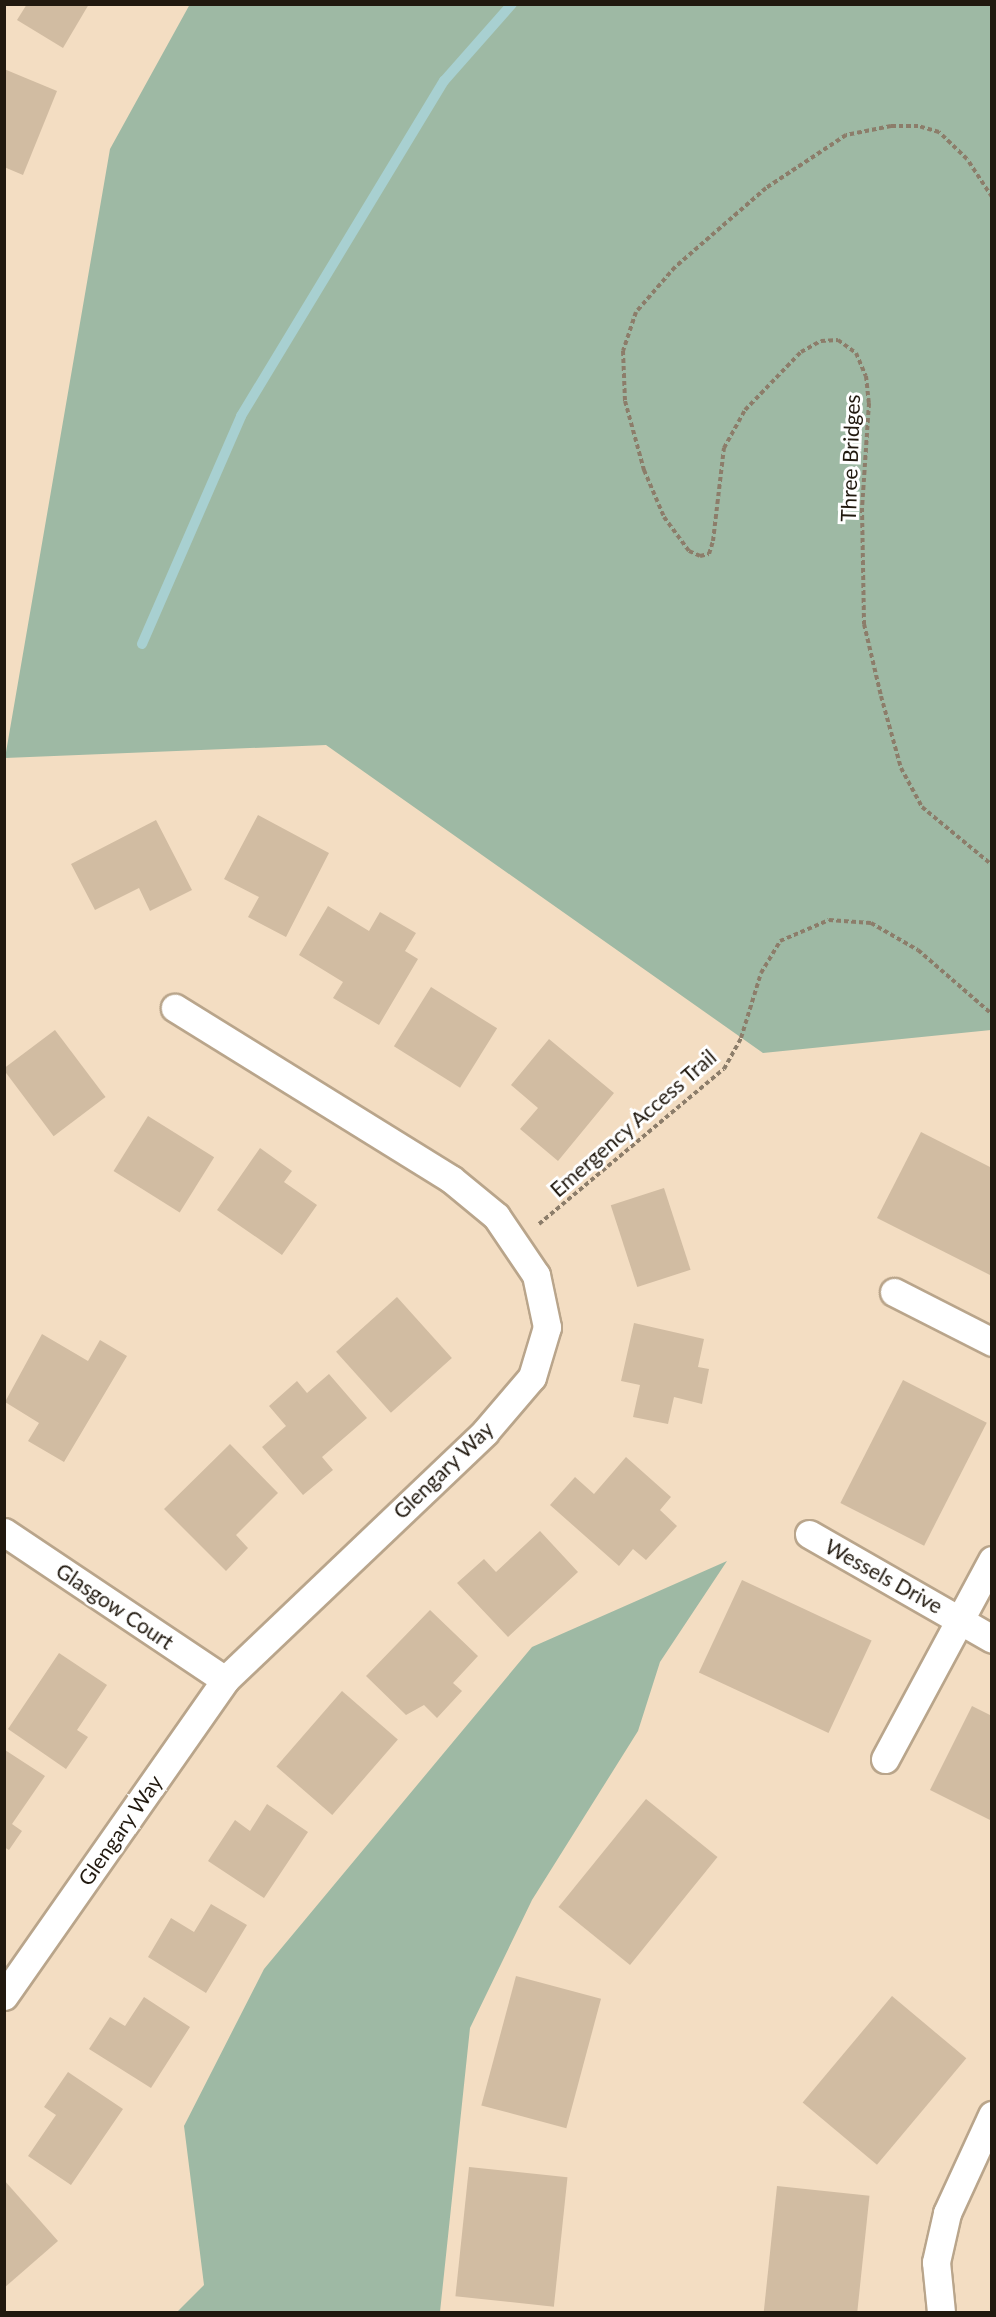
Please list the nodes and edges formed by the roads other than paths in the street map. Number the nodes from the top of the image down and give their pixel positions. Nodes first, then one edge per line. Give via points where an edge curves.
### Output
1 (175, 1008) dead end
2 (894, 1292) dead end
3 (992, 1342) edge
4 (4, 1532) edge
5 (809, 1534) dead end
6 (992, 1560) edge
7 (960, 1619) junction
8 (992, 1639) edge
9 (225, 1680) junction
10 (885, 1760) dead end
11 (4, 1996) edge
12 (992, 2115) edge
13 (941, 2313) edge

1 - 9 street, Glengary Way via 452,1179 496,1216 536,1275 547,1327 532,1377 486,1432
2 - 3 street
4 - 9 street, Glasgow Court
5 - 7 street, Wessels Drive
6 - 7 street, Wessels Drive
7 - 8 street, Wessels Drive
7 - 10 street, Wessels Drive
9 - 11 street, Glengary Way
12 - 13 street via 947,2214 936,2262

